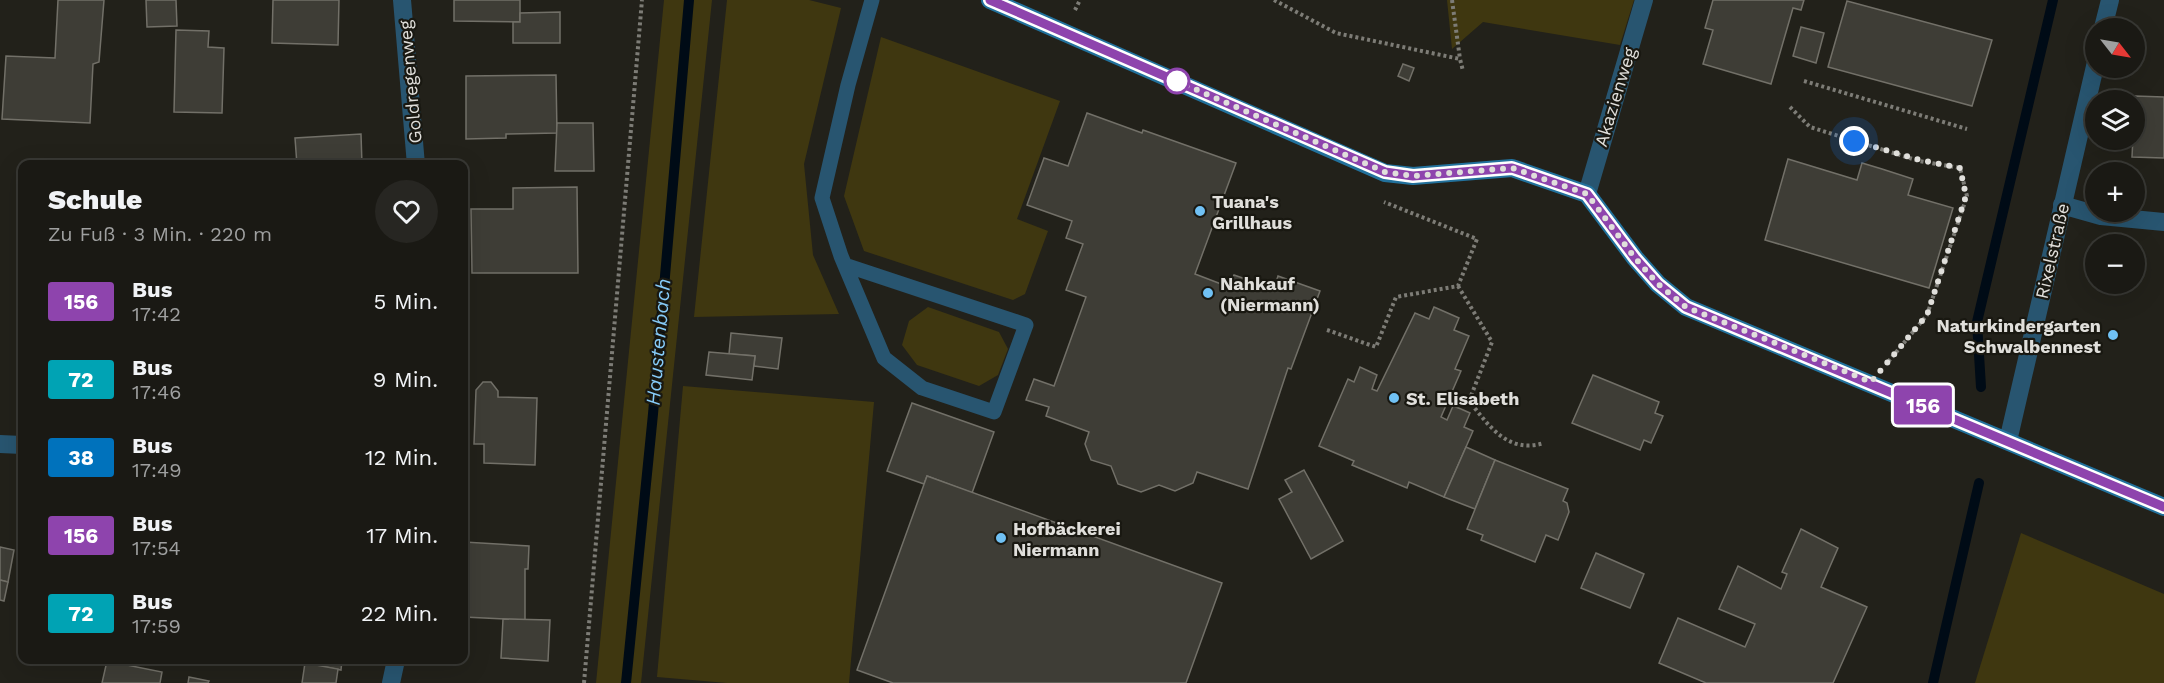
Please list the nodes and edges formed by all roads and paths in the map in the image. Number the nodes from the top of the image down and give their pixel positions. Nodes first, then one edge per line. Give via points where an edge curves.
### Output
1 (402, 0) edge
2 (642, 0) edge
3 (872, 0) edge
4 (990, 0) edge
5 (1274, 0) edge
6 (1452, 0) edge
7 (1644, 0) edge
8 (2110, 0) edge
9 (2106, 18) edge
10 (1460, 59) junction
11 (1463, 71) dead end
12 (2092, 78) edge
13 (1804, 81) dead end
14 (1790, 107) dead end
15 (1967, 129) dead end
16 (416, 160) edge
17 (1587, 194) junction
18 (1375, 198) dead end
19 (2062, 205) junction
20 (2164, 222) edge
21 (845, 266) junction
22 (1458, 286) junction
23 (1327, 330) dead end
24 (1871, 382) junction
25 (2008, 441) junction
26 (1544, 442) dead end
27 (0, 444) edge
28 (18, 445) edge
29 (2164, 507) edge
30 (395, 664) edge
31 (391, 683) edge
32 (584, 683) edge

1 - 16 street, Goldregenweg
2 - 32 path
3 - 21 lane via 822,198
4 - 17 street via 1385,172 1413,176 1512,168
5 - 10 path via 1336,33
6 - 10 path
7 - 17 street, Akazienweg
8 - 9 street
10 - 11 path
12 - 19 street, Rixelstraße
13 - 15 path
14 - 24 path via 1810,127 1960,168 1966,196 1927,315
17 - 24 street via 1642,267 1686,307
18 - 22 path via 1477,239
19 - 20 street via 2102,216
19 - 25 street, Rixelstraße
21 - 21 lane via 884,358 922,388 994,412 1026,324
22 - 23 path via 1396,297 1376,347
22 - 26 path via 1492,342 1469,401 1497,436 1528,448
24 - 25 street
25 - 29 street
27 - 28 street
30 - 31 street

